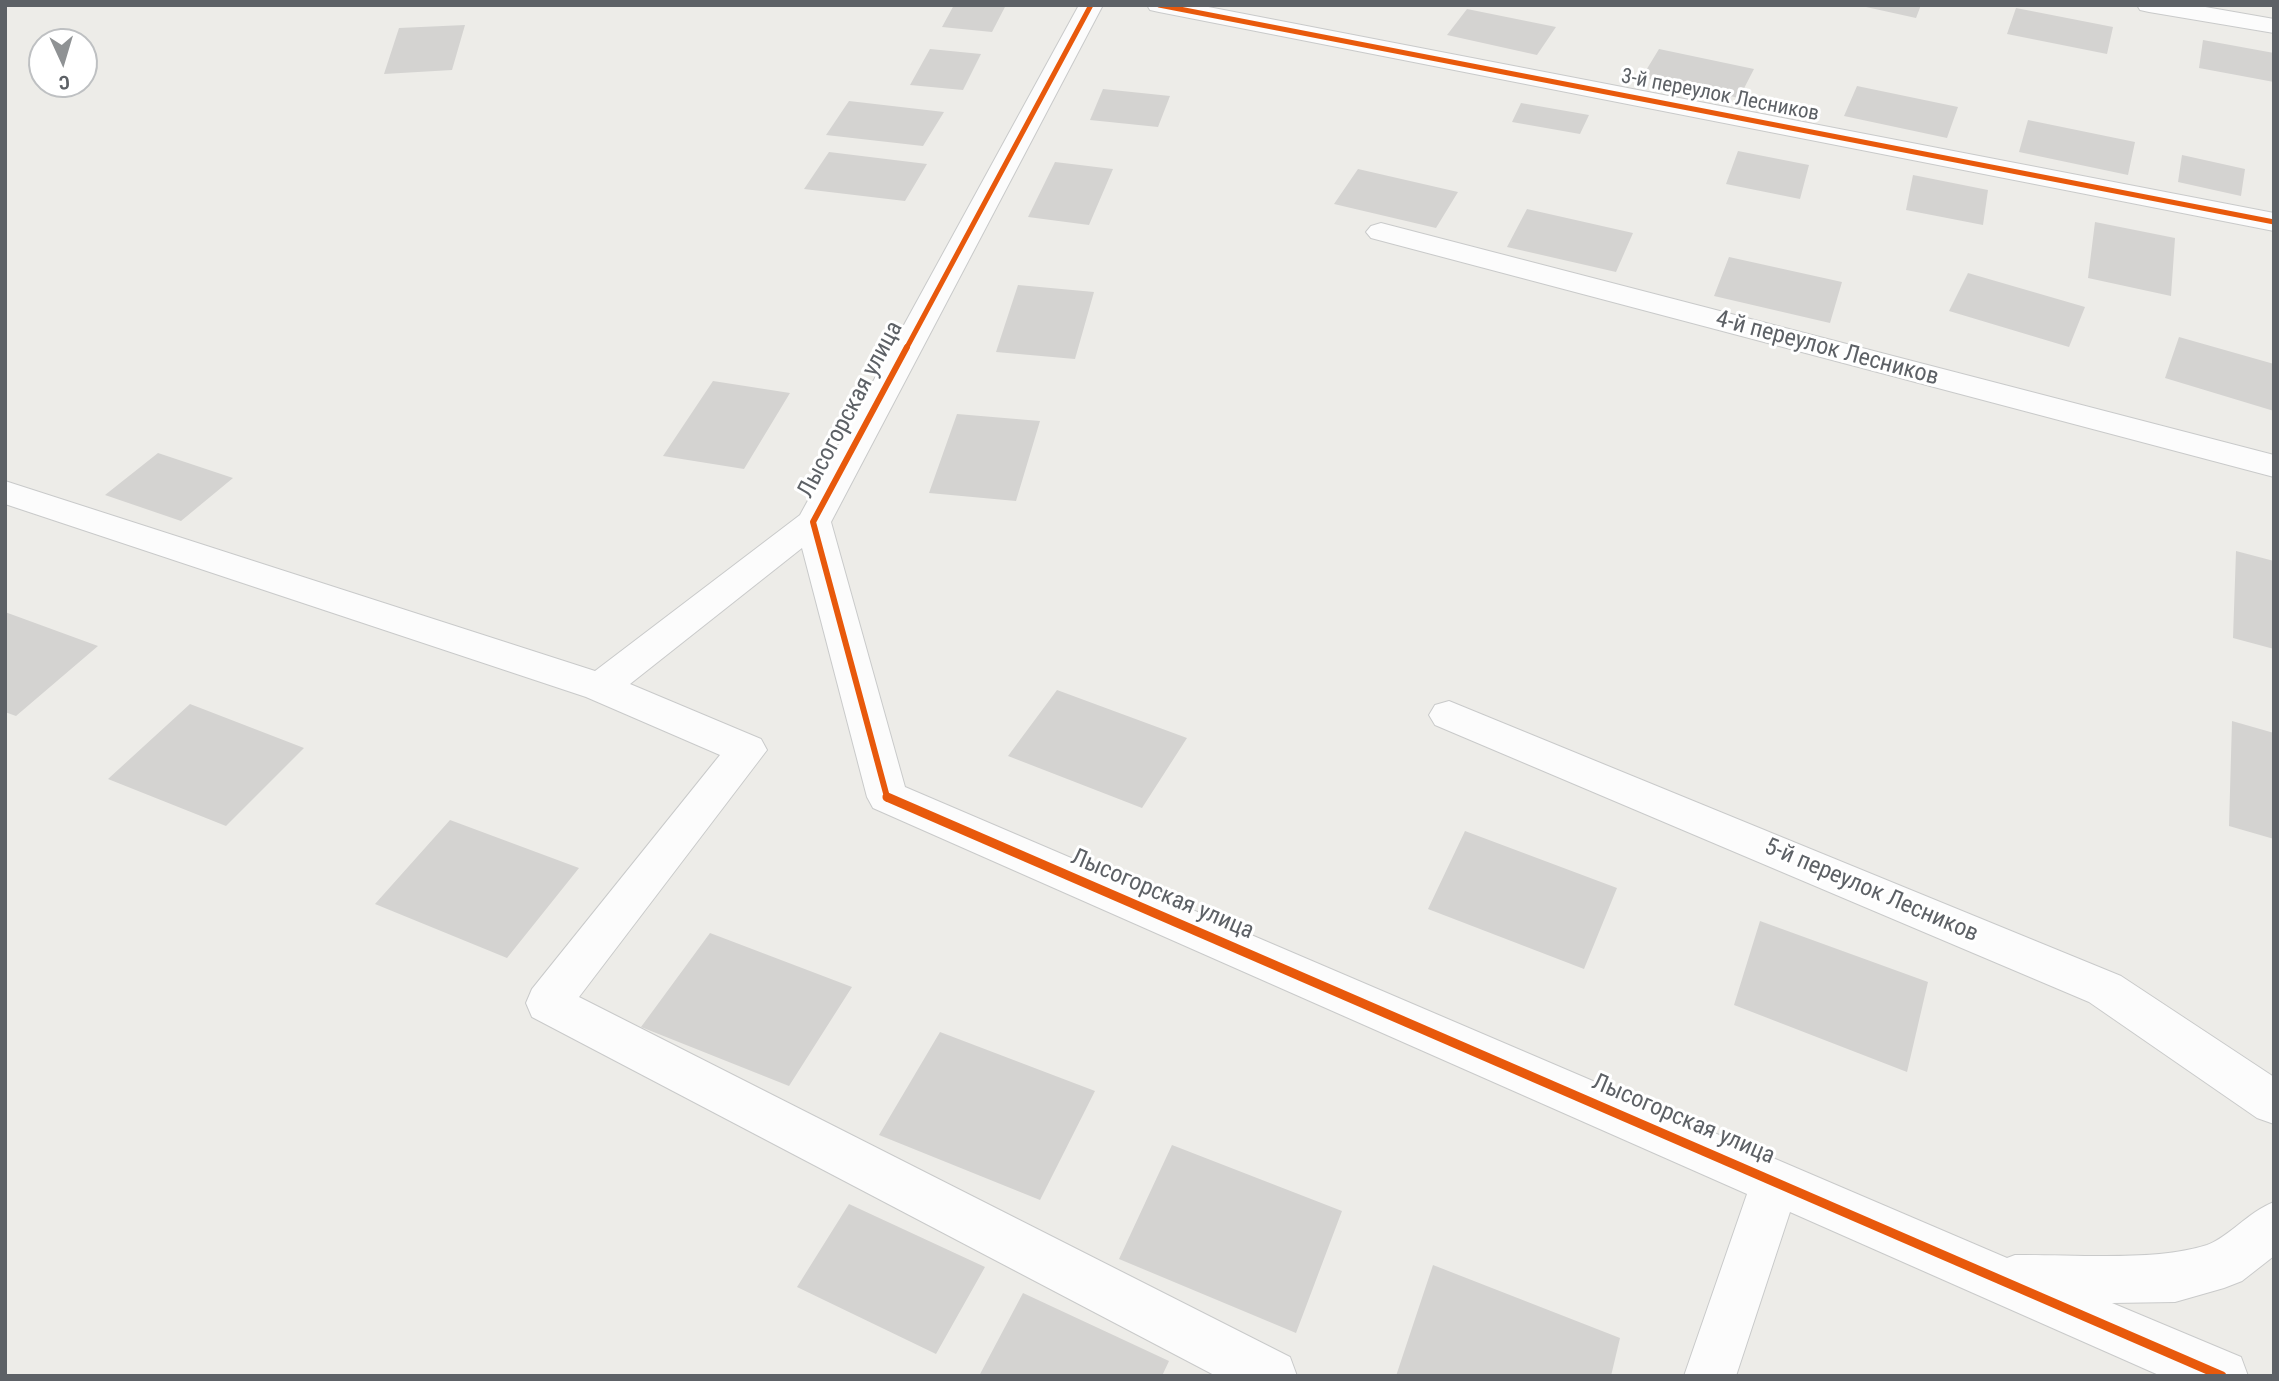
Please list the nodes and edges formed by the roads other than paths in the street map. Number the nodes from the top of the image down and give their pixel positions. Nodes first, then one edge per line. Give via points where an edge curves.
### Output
1 (1091, 5) edge
2 (1159, 5) edge
3 (2149, 5) edge
4 (2274, 26) edge
5 (2274, 222) edge
6 (1381, 232) dead end
7 (2274, 466) edge
8 (5, 492) edge
9 (813, 522) junction
10 (600, 687) junction
11 (1449, 715) dead end
12 (2274, 1103) edge
13 (1776, 1181) junction
14 (2274, 1225) edge
15 (2003, 1280) junction
16 (1271, 1376) edge
17 (1710, 1376) edge
18 (2222, 1376) edge

1 - 9 street, Лысогорская улица
2 - 5 street, 3-й переулок Лесников
3 - 4 street
6 - 7 street, 4-й переулок Лесников
8 - 10 street
9 - 10 street
9 - 13 street, Лысогорская улица via 887,797
10 - 16 street via 747,750 548,1003
11 - 12 street, 5-й переулок Лесников via 2105,989
13 - 15 street, Лысогорская улица
13 - 17 street
14 - 15 street via 2224,1264 2175,1278
15 - 18 street, Лысогорская улица

